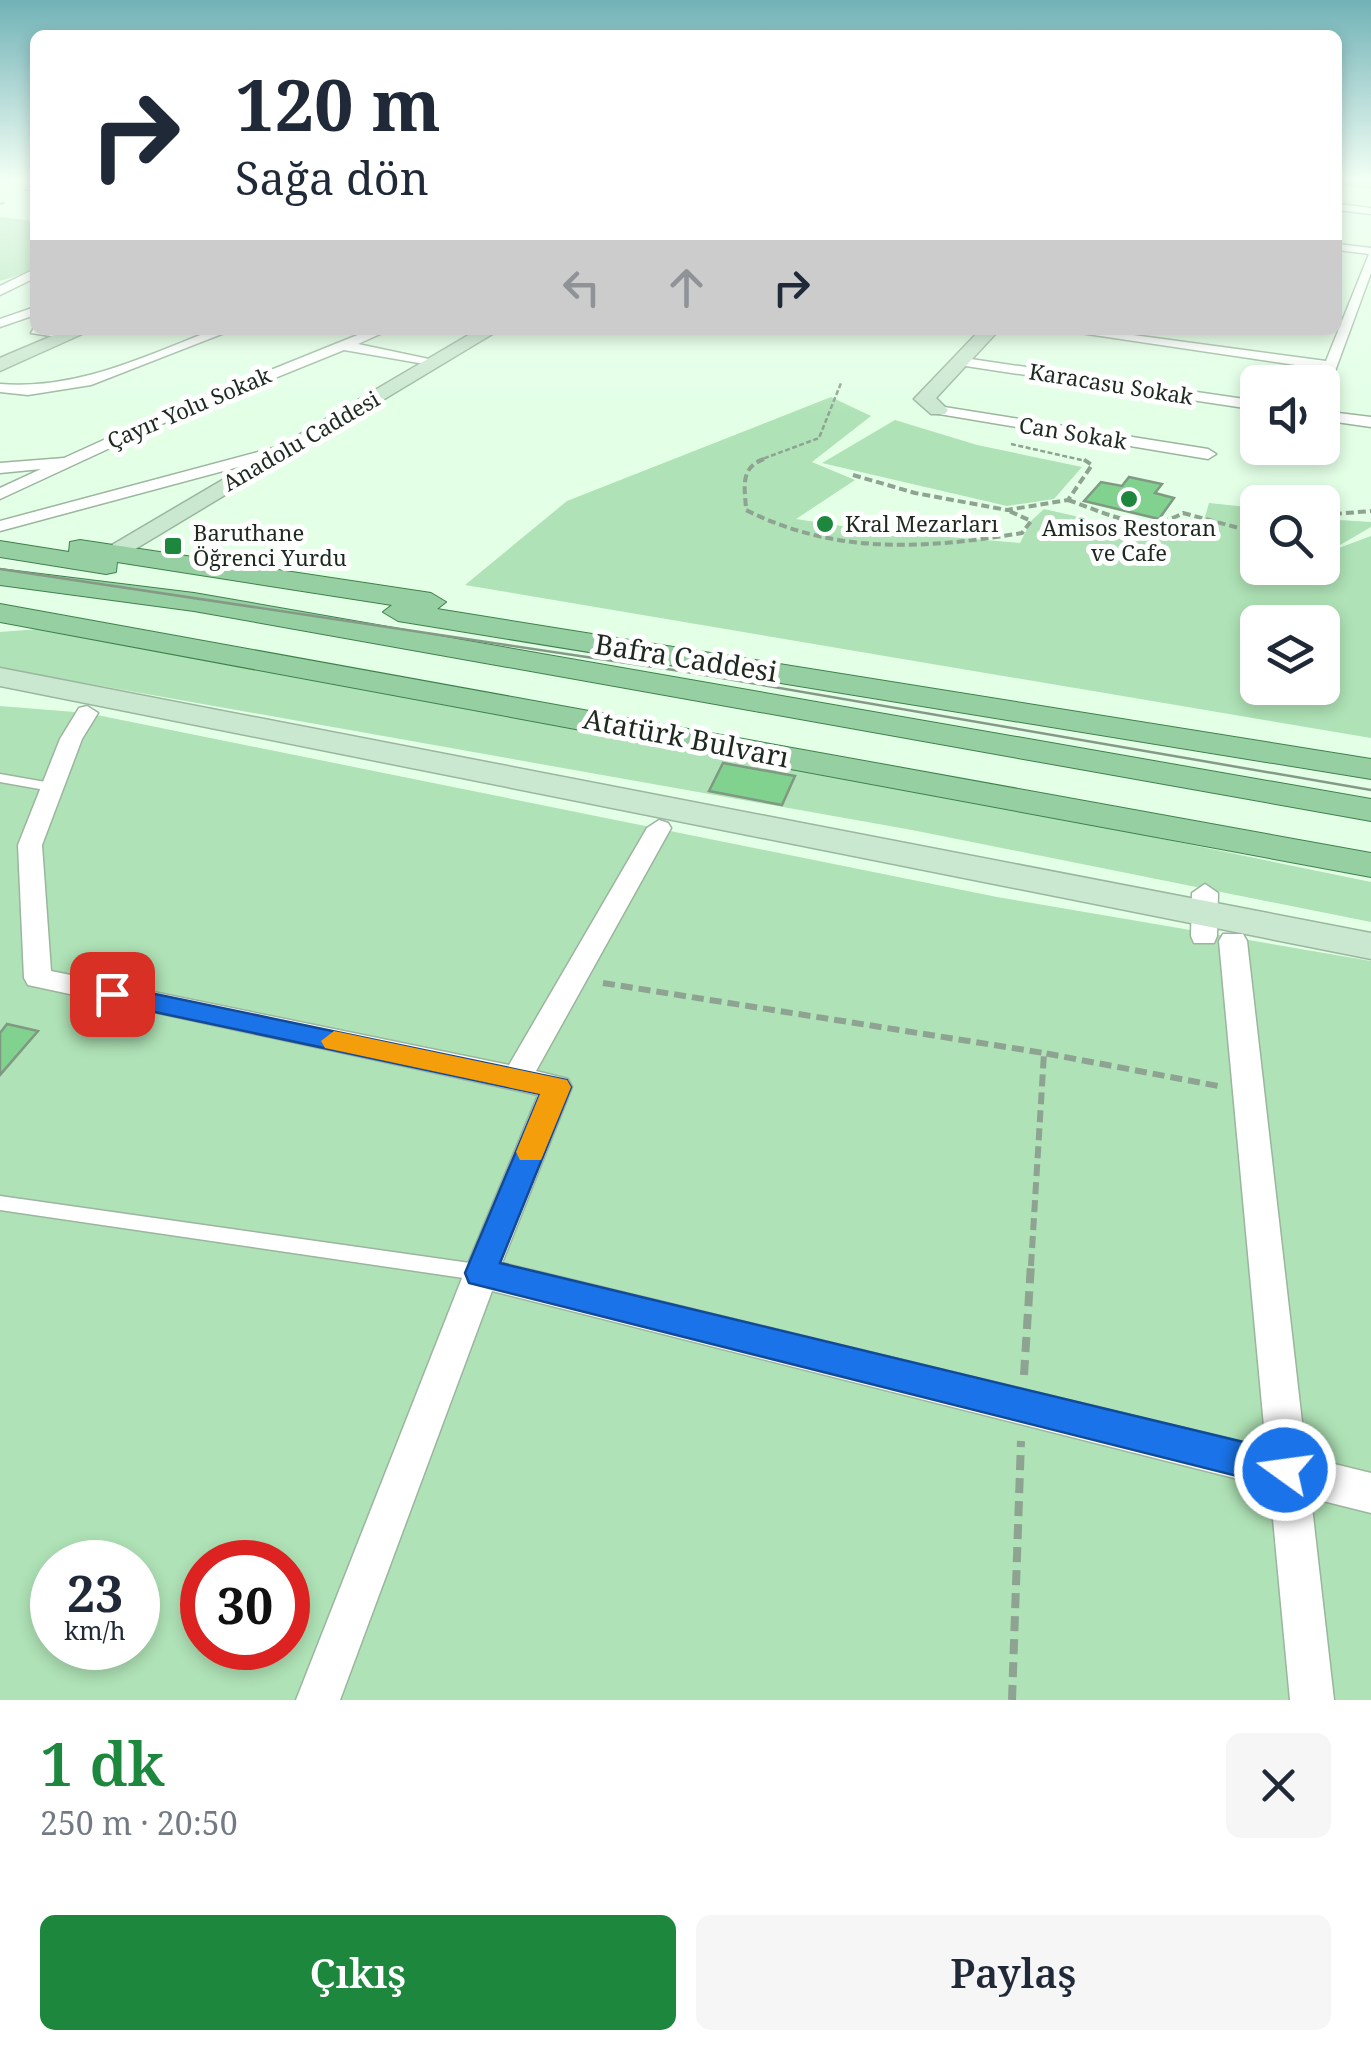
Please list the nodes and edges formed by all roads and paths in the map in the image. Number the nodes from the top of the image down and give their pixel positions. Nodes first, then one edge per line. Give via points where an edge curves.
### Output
1 (1370, 257) edge
2 (30, 276) edge
3 (0, 291) edge
4 (1342, 294) edge
5 (1355, 296) junction
6 (1371, 298) edge
7 (30, 312) edge
8 (1343, 316) edge
9 (3, 320) edge
10 (30, 328) edge
11 (71, 335) edge
12 (211, 335) edge
13 (370, 335) edge
14 (482, 335) edge
15 (986, 335) edge
16 (1104, 335) edge
17 (1338, 335) edge
18 (343, 346) junction
19 (436, 362) junction
20 (964, 362) junction
21 (0, 365) edge
22 (1322, 365) edge
23 (1329, 365) edge
24 (841, 382) dead end
25 (0, 388) edge
26 (1240, 403) edge
27 (938, 410) joint
28 (1340, 418) edge
29 (1371, 422) edge
30 (1000, 442) dead end
31 (288, 448) junction
32 (1208, 454) dead end
33 (69, 461) junction
34 (0, 468) edge
35 (852, 475) dead end
36 (0, 494) edge
37 (1068, 500) junction
38 (1007, 510) junction
39 (1371, 511) edge
40 (1340, 514) edge
41 (0, 526) edge
42 (1240, 528) edge
43 (0, 537) edge
44 (0, 549) edge
45 (113, 552) junction
46 (0, 577) edge
47 (0, 613) edge
48 (42, 618) junction
49 (0, 622) edge
50 (0, 677) edge
51 (0, 696) edge
52 (87, 713) dead end
53 (212, 718) junction
54 (1371, 754) edge
55 (1371, 769) edge
56 (0, 778) edge
57 (51, 787) junction
58 (1371, 810) edge
59 (659, 828) dead end
60 (1371, 866) edge
61 (1212, 920) junction
62 (1371, 946) edge
63 (576, 979) junction
64 (1044, 1054) junction
65 (516, 1080) junction
66 (1250, 1092) junction
67 (0, 1203) edge
68 (480, 1273) junction
69 (1022, 1406) junction
70 (1285, 1470) junction
71 (1371, 1493) edge
72 (318, 1700) edge
73 (1012, 1700) edge
74 (1312, 1700) edge

1 - 5 street
2 - 3 street
4 - 5 street
5 - 6 street
5 - 8 street
7 - 9 street
9 - 10 street
11 - 21 main road
12 - 25 street via 60,388
13 - 18 street, Çayır Yolu Sokak
14 - 19 main road, Anadolu Caddesi
15 - 20 main road
16 - 22 street
17 - 23 street
18 - 19 street
18 - 33 street, Çayır Yolu Sokak
19 - 31 main road, Anadolu Caddesi
20 - 26 street, Karacasu Sokak
20 - 27 main road via 924,400
24 - 38 path via 820,438 753,463 744,476 746,510 772,526 857,546 1022,533 1031,521
27 - 32 street, Can Sokak
28 - 29 street
30 - 37 path via 1092,466
31 - 41 street
31 - 45 main road, Anadolu Caddesi
33 - 34 street
33 - 36 street, Çayır Yolu Sokak
35 - 38 path
37 - 38 path
37 - 42 path via 1143,524 1182,513
39 - 40 path
43 - 45 main road, Bafra Caddesi
44 - 55 main road, Bafra Caddesi
45 - 54 main road, Bafra Caddesi
46 - 58 main road, Atatürk Bulvarı via 194,602
47 - 48 main road, Atatürk Bulvarı
48 - 49 main road
48 - 60 main road, Atatürk Bulvarı
50 - 53 main road
51 - 53 main road
52 - 57 street
53 - 61 main road
56 - 57 lane
57 - 65 street via 30,844 38,978
59 - 63 street
61 - 62 main road
61 - 66 street
63 - 64 path
63 - 65 street
64 - 66 path
64 - 69 path
65 - 68 street via 557,1087
66 - 70 street
67 - 68 lane
68 - 69 street
68 - 72 street
69 - 70 street
69 - 73 path
70 - 71 street
70 - 74 street

